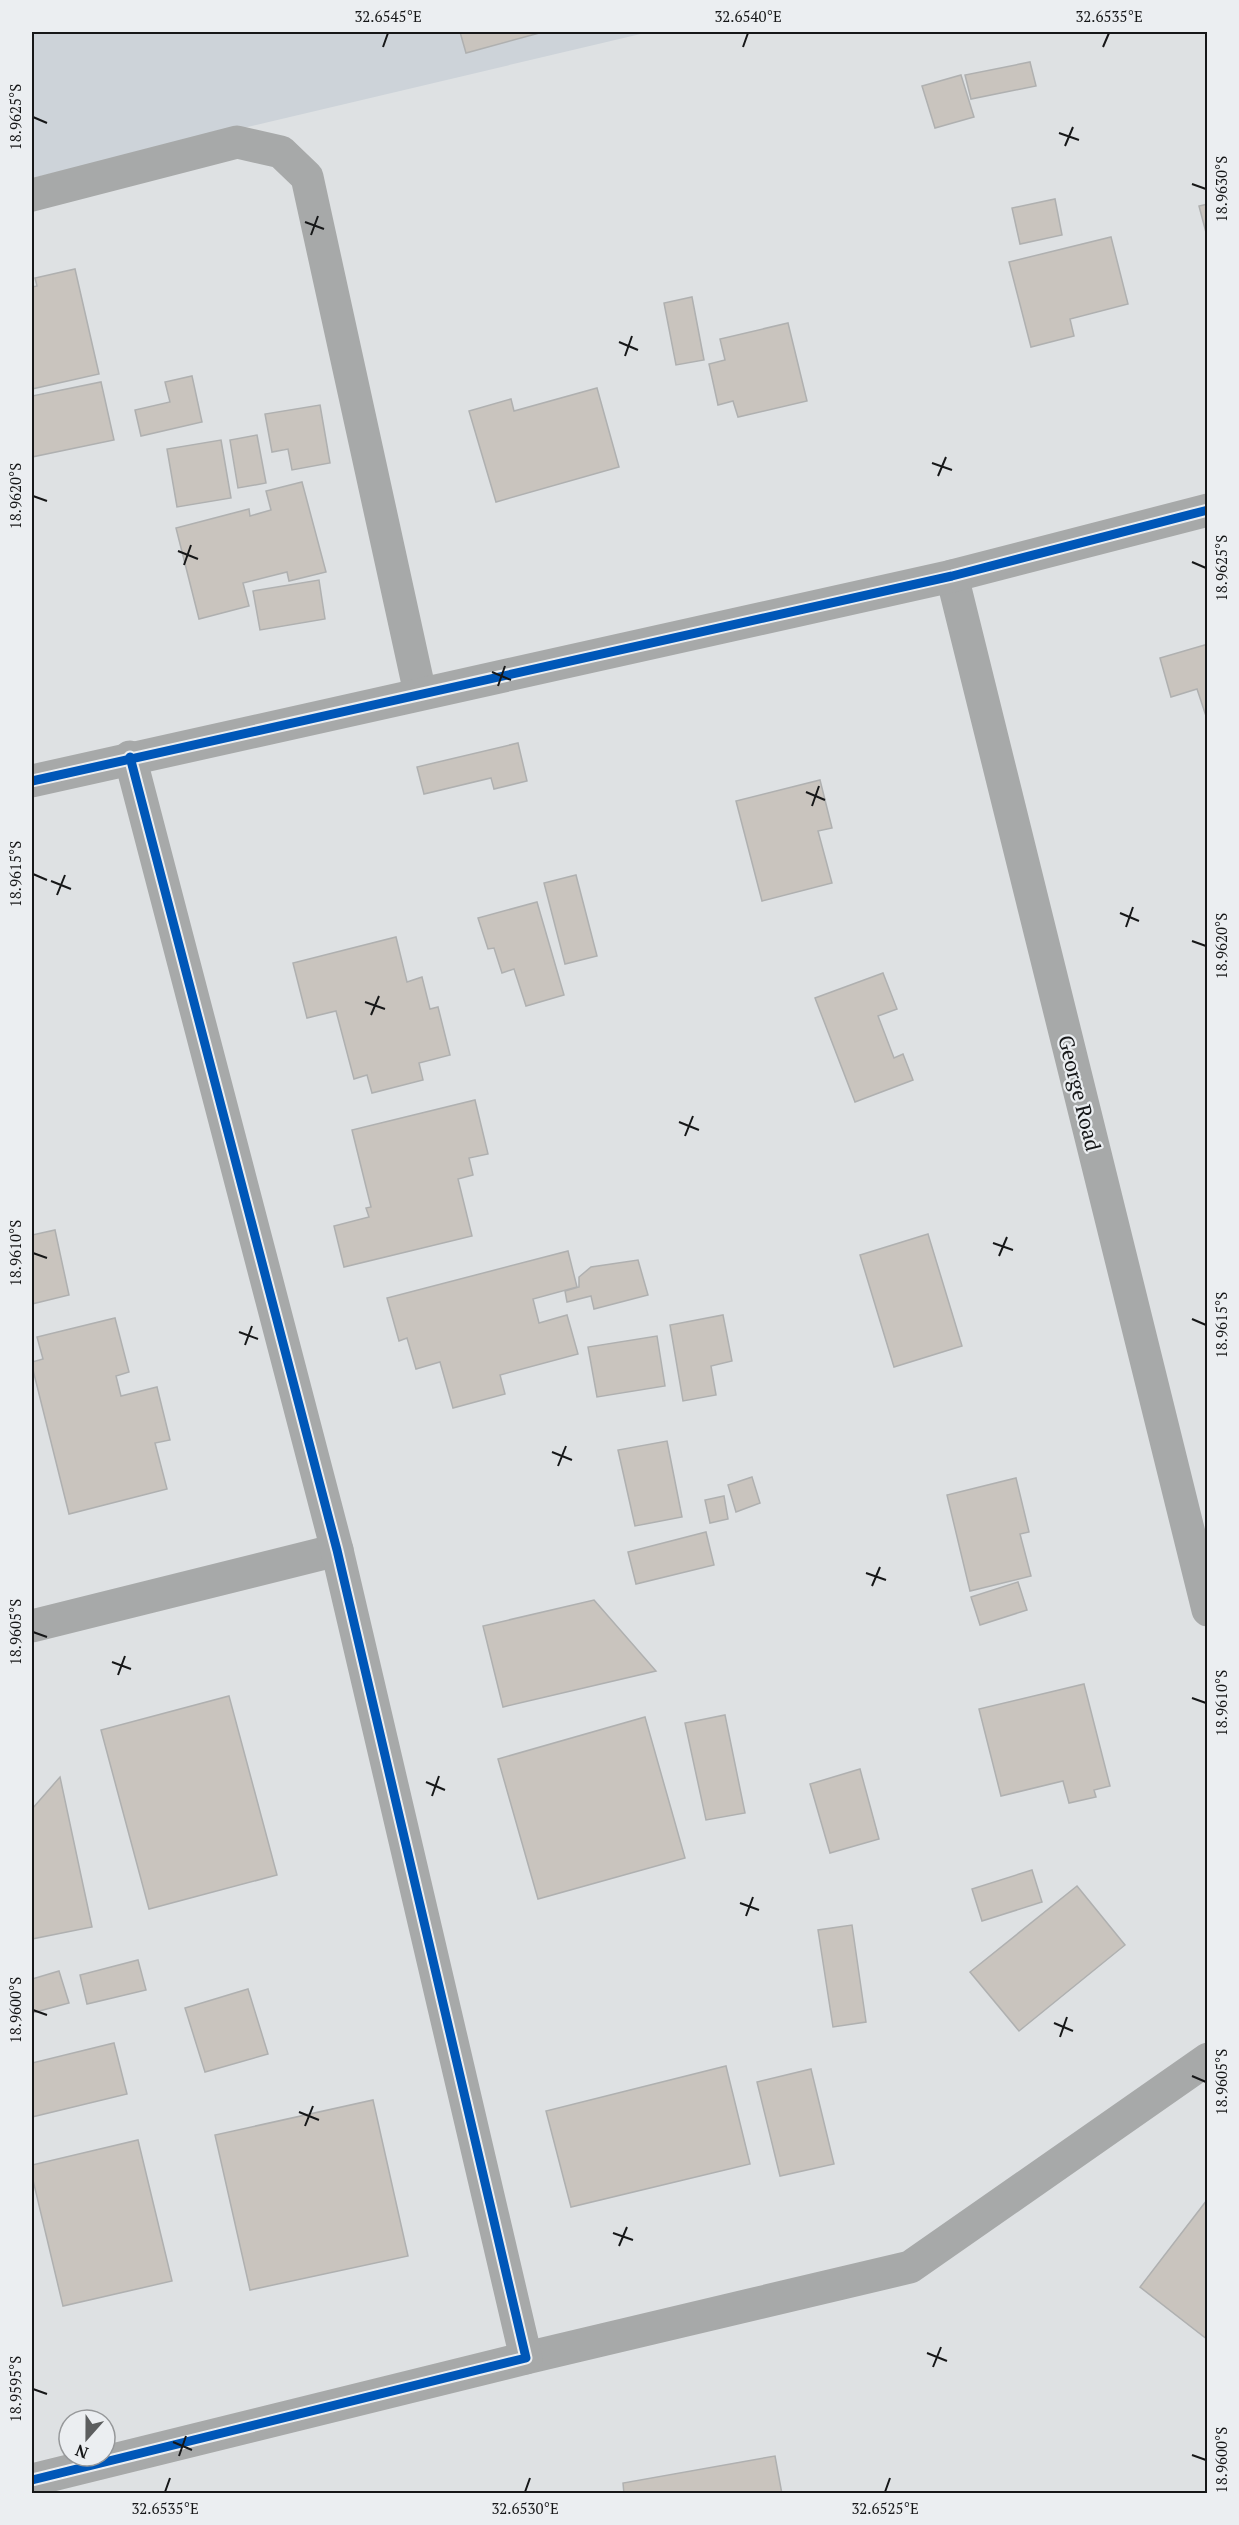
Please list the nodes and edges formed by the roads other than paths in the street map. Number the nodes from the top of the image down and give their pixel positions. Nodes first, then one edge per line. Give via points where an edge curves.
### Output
1 (32, 195) edge
2 (1208, 510) edge
3 (952, 576) junction
4 (420, 693) junction
5 (130, 757) junction
6 (32, 781) edge
7 (338, 1550) junction
8 (1208, 1610) edge
9 (32, 1626) edge
10 (1208, 2059) edge
11 (526, 2358) junction
12 (32, 2480) edge

1 - 4 street via 237,142 281,152 307,177
2 - 3 street
3 - 4 street
3 - 8 street, George Road
4 - 5 street
5 - 6 street
5 - 7 street
7 - 9 street
7 - 11 street
10 - 11 street via 910,2267
11 - 12 street

